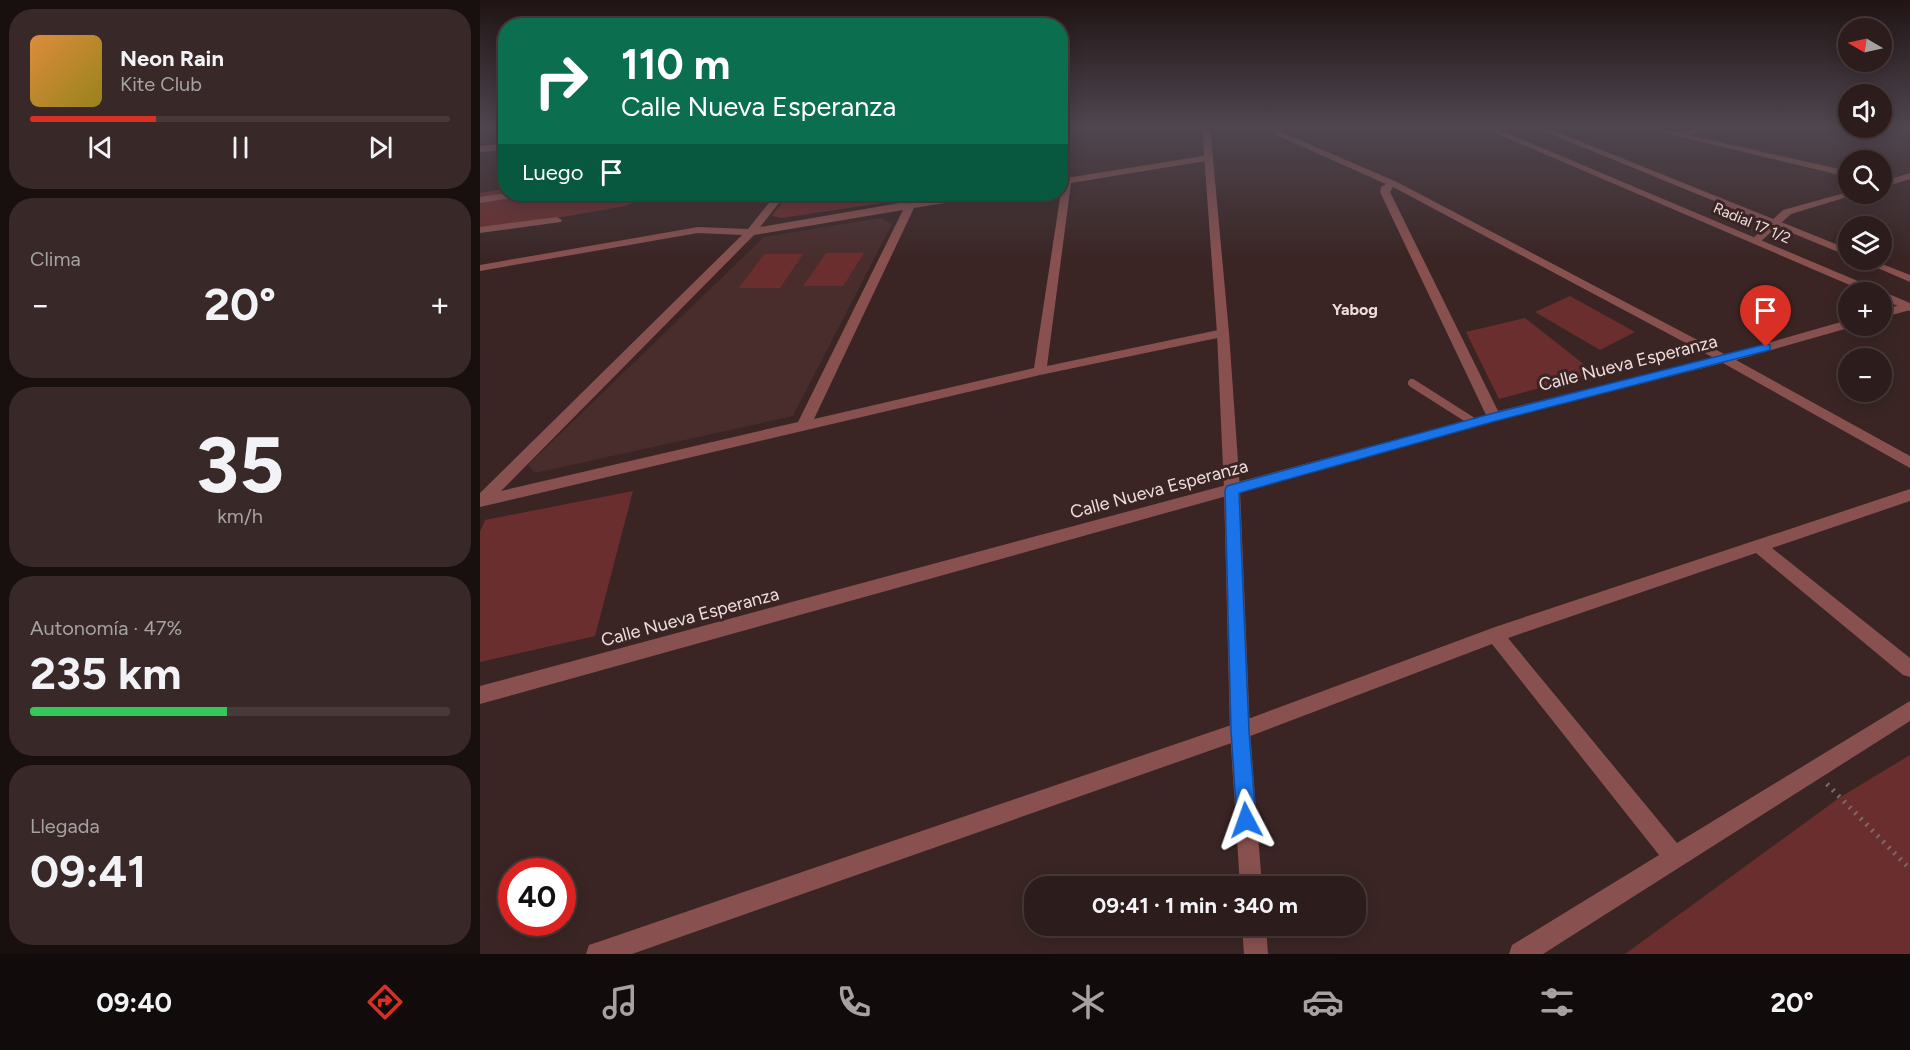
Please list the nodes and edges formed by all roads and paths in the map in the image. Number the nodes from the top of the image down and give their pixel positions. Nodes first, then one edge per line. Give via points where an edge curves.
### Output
1 (1133, 171) edge
2 (1210, 171) edge
3 (1363, 171) edge
4 (1589, 171) edge
5 (1644, 171) edge
6 (1910, 176) edge
7 (1068, 181) edge
8 (1892, 181) edge
9 (1394, 184) junction
10 (1892, 185) edge
11 (1910, 188) edge
12 (498, 197) edge
13 (1838, 198) edge
14 (480, 200) edge
15 (775, 201) edge
16 (933, 201) edge
17 (1062, 201) edge
18 (911, 204) junction
19 (557, 220) dead end
20 (1774, 223) junction
21 (480, 230) edge
22 (751, 232) junction
23 (1755, 241) junction
24 (1838, 249) edge
25 (480, 268) edge
26 (1888, 270) edge
27 (1910, 279) edge
28 (1851, 282) edge
29 (1892, 300) edge
30 (1909, 307) edge
31 (1892, 311) edge
32 (1838, 327) edge
33 (1223, 333) junction
34 (1725, 359) junction
35 (1040, 371) junction
36 (1413, 384) dead end
37 (1494, 417) junction
38 (1475, 423) junction
39 (804, 425) junction
40 (1910, 464) edge
41 (1232, 490) junction
42 (1910, 495) edge
43 (480, 501) edge
44 (1757, 545) junction
45 (1495, 635) junction
46 (1910, 669) edge
47 (480, 694) edge
48 (1910, 711) edge
49 (1240, 731) junction
50 (1814, 771) junction
51 (1675, 858) junction
52 (1910, 870) edge
53 (1250, 876) edge
54 (1255, 936) edge
55 (598, 954) edge
56 (1256, 954) edge
57 (1521, 954) edge

1 - 7 street
2 - 33 street
3 - 9 street
4 - 23 street, Radial 17 1/2
5 - 20 street, Radial 17 1/2
6 - 8 street
9 - 34 street
9 - 37 street via 1386,187 1385,192
10 - 11 street
12 - 14 street
13 - 20 street via 1787,212
15 - 22 street
16 - 18 street
17 - 35 street
18 - 22 street
18 - 39 street
19 - 21 street
20 - 23 street
20 - 24 street, Radial 17 1/2
22 - 25 street via 698,230
22 - 43 street
23 - 28 street, Radial 17 1/2
26 - 27 street
29 - 30 street
30 - 31 street
32 - 34 street, Calle Nueva Esperanza
33 - 35 street
33 - 41 street
34 - 37 street, Calle Nueva Esperanza
34 - 40 street
35 - 39 street
36 - 38 lane
37 - 38 street, Calle Nueva Esperanza
38 - 41 street, Calle Nueva Esperanza
39 - 43 street
41 - 47 street, Calle Nueva Esperanza
41 - 49 street
42 - 44 street
44 - 45 street
44 - 46 street
45 - 49 street
45 - 51 street
48 - 50 street
49 - 53 street
49 - 55 street
50 - 51 street
50 - 52 path
51 - 57 street
54 - 56 street

